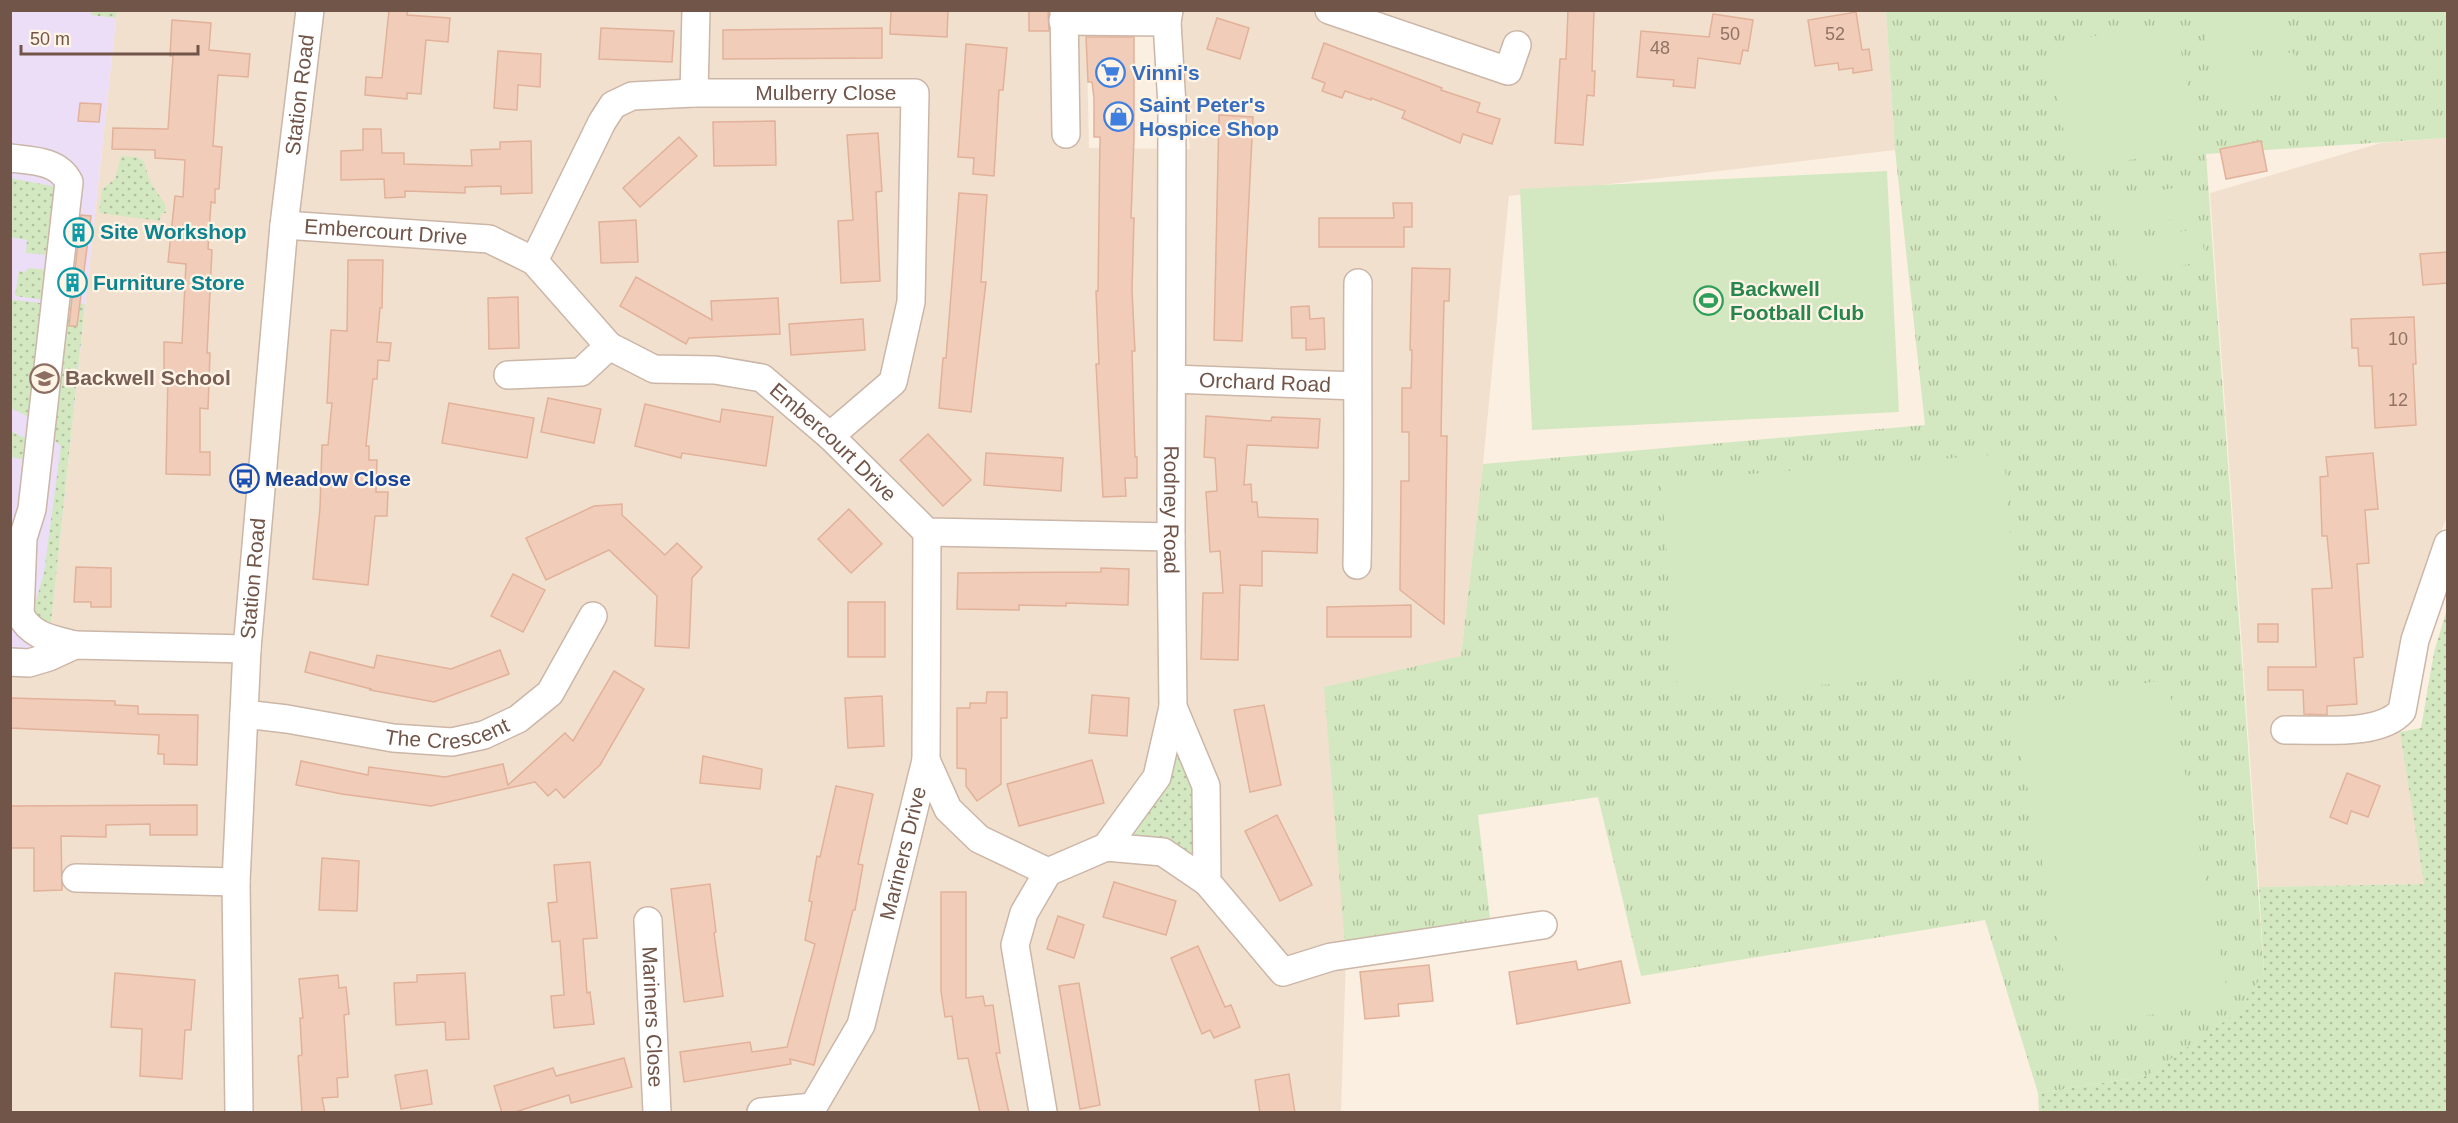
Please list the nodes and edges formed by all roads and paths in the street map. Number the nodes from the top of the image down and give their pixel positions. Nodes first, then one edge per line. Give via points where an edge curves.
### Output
1 (310, 10) edge
2 (696, 10) edge
3 (1329, 10) edge
4 (1063, 16) edge
5 (1168, 16) edge
6 (1516, 45) dead end
7 (694, 93) junction
8 (1066, 134) dead end
9 (10, 158) edge
10 (284, 225) junction
11 (534, 261) junction
12 (1358, 283) dead end
13 (609, 346) junction
14 (508, 375) dead end
15 (1172, 379) junction
16 (1357, 386) junction
17 (830, 436) junction
18 (927, 532) junction
19 (1171, 537) junction
20 (2448, 544) edge
21 (1357, 565) dead end
22 (593, 616) dead end
23 (75, 645) junction
24 (247, 649) junction
25 (10, 662) edge
26 (1173, 707) junction
27 (244, 714) junction
28 (2285, 729) dead end
29 (926, 760) junction
30 (1106, 847) junction
31 (1048, 872) junction
32 (76, 878) dead end
33 (236, 882) junction
34 (1207, 882) junction
35 (648, 921) dead end
36 (1543, 925) dead end
37 (239, 1113) edge
38 (657, 1113) edge
39 (761, 1113) edge
40 (1043, 1113) edge

1 - 10 street, Station Road
2 - 7 street
3 - 6 street via 1508,71
4 - 5 street
4 - 8 street
5 - 15 street, Rodney Road via 1172,106
7 - 11 street, Mulberry Close via 632,96 613,105
7 - 17 street, Mulberry Close via 915,93 911,302 893,382
9 - 23 street via 59,168 69,182 32,509 23,538 20,614 25,624 41,636
10 - 11 street, Embercourt Drive via 489,239
10 - 24 street, Station Road
11 - 13 street, Embercourt Drive
12 - 16 street, Orchard Road
13 - 14 street via 581,372
13 - 17 street, Embercourt Drive via 654,369 715,370 762,378
15 - 16 street, Orchard Road
15 - 19 street, Rodney Road
16 - 21 street, Orchard Road
17 - 18 street, Embercourt Drive
18 - 19 street
18 - 29 street, Mariners Drive
19 - 26 street, Rodney Road
20 - 28 street via 2415,640 2402,711 2373,728
22 - 27 street, The Crescent via 550,693 518,720 484,735 452,742 393,738
23 - 24 street
23 - 25 street via 29,663
24 - 27 street, Station Road
26 - 30 street via 1157,777
26 - 34 street, Rodney Road via 1206,786
27 - 33 street, Station Road
29 - 31 street via 948,809 979,839
29 - 39 street, Mariners Drive via 861,1025 813,1107
30 - 31 street
30 - 34 street via 1163,852
31 - 40 street via 1024,913 1015,945
32 - 33 street
33 - 37 street, Station Road
34 - 36 street via 1283,972 1331,957
35 - 38 street, Mariners Close

